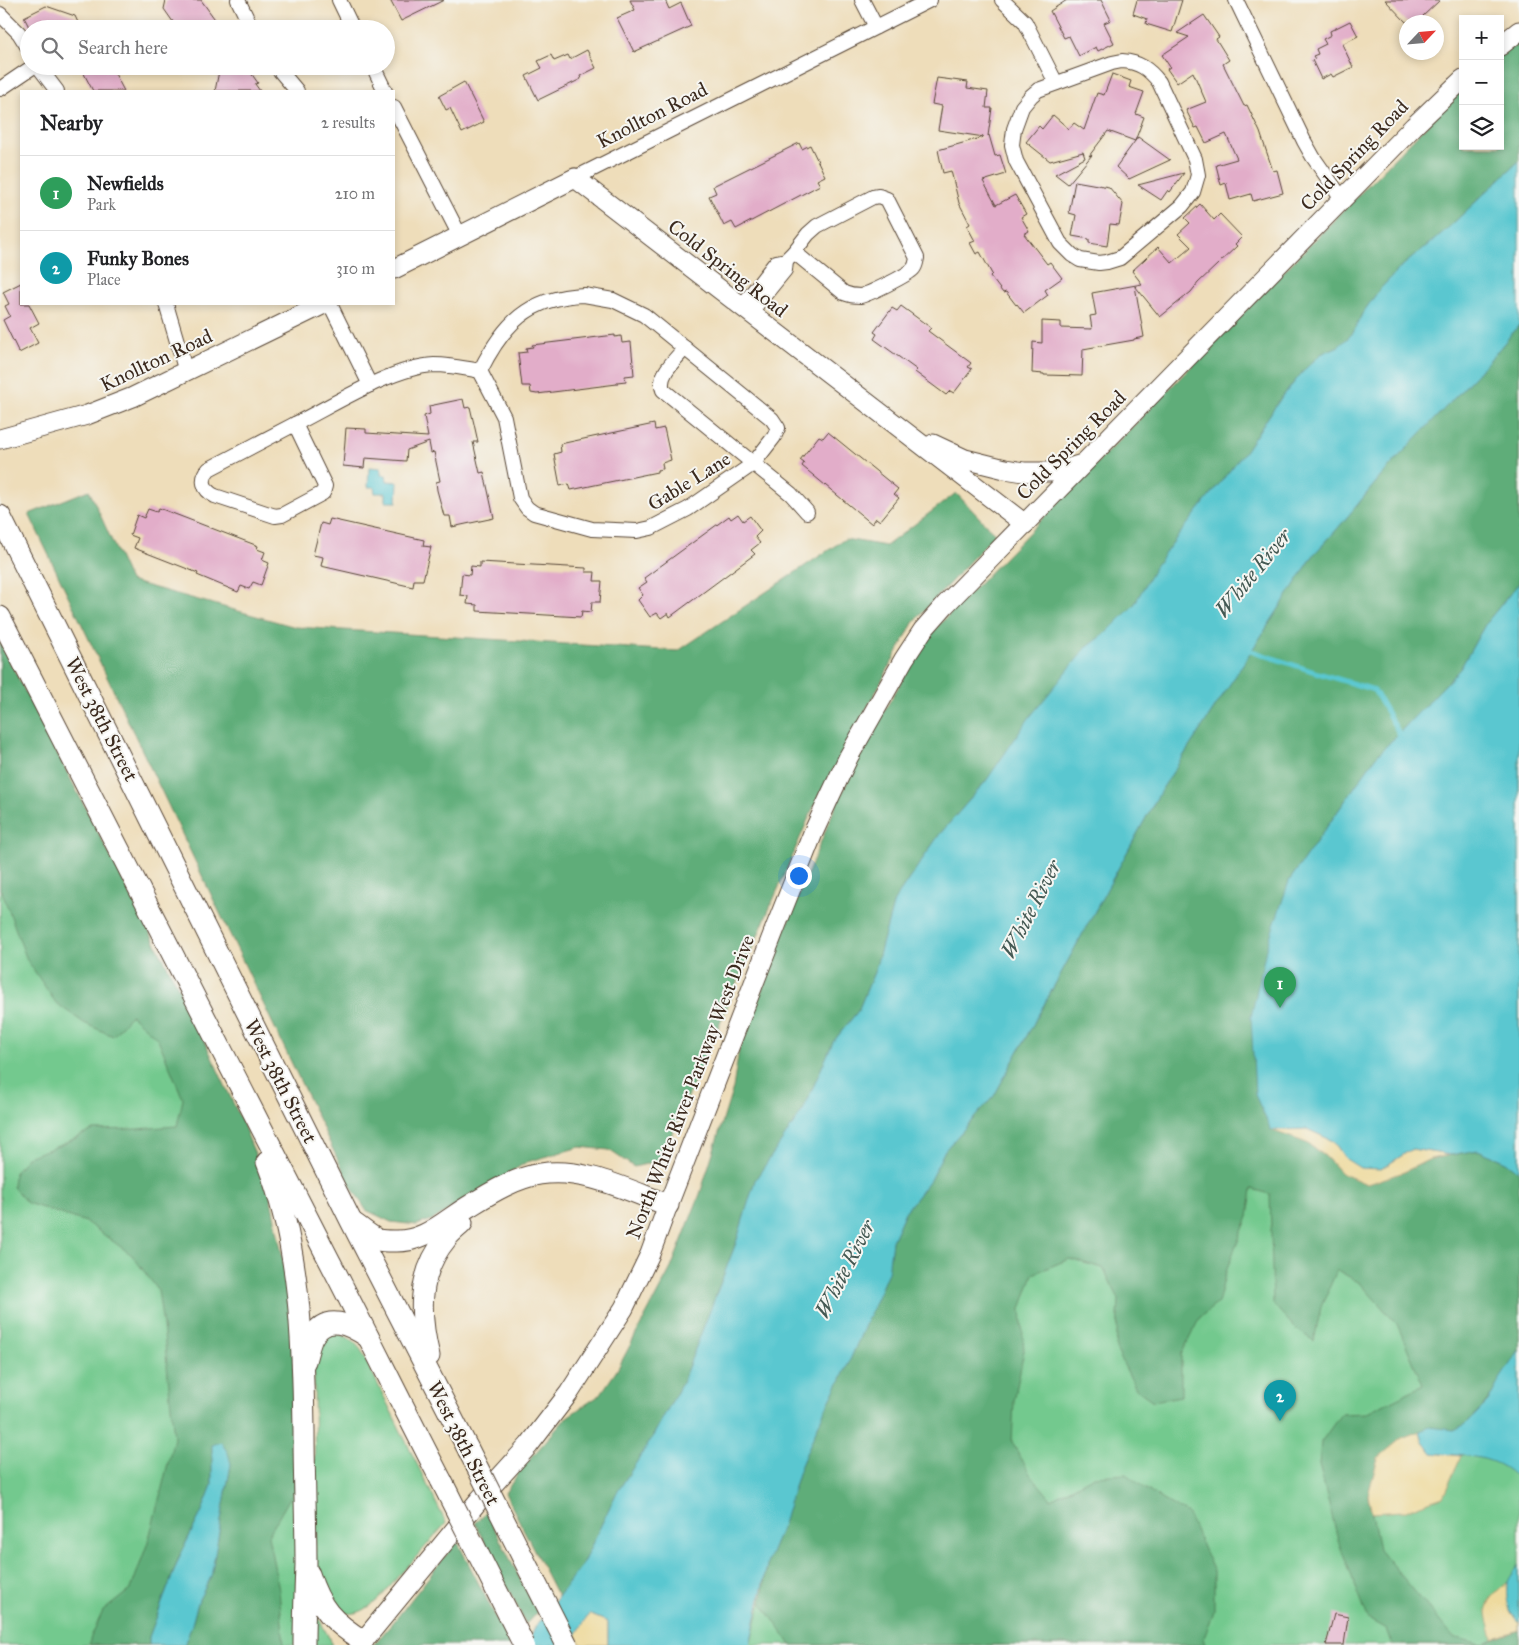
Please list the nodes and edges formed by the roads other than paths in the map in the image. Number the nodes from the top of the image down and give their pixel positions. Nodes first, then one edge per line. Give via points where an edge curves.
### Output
1 (238, 0) edge
2 (338, 0) edge
3 (862, 0) edge
4 (930, 0) edge
5 (1002, 0) edge
6 (1236, 0) edge
7 (0, 14) edge
8 (248, 20) edge
9 (348, 20) edge
10 (876, 27) junction
11 (1519, 31) edge
12 (20, 36) edge
13 (1504, 43) edge
14 (22, 75) edge
15 (43, 75) edge
16 (284, 75) edge
17 (377, 75) edge
18 (1056, 83) junction
19 (1459, 83) edge
20 (0, 89) edge
21 (55, 90) edge
22 (296, 90) edge
23 (385, 90) edge
24 (395, 110) edge
25 (575, 178) junction
26 (1343, 200) junction
27 (460, 236) junction
28 (790, 256) junction
29 (395, 268) edge
30 (166, 305) edge
31 (322, 305) edge
32 (330, 305) edge
33 (746, 310) junction
34 (685, 348) junction
35 (480, 371) junction
36 (186, 372) junction
37 (370, 386) junction
38 (295, 424) junction
39 (900, 428) junction
40 (0, 440) edge
41 (753, 464) junction
42 (1084, 464) junction
43 (807, 512) dead end
44 (0, 516) edge
45 (1025, 524) junction
46 (0, 617) edge
47 (233, 1076) junction
48 (508, 1184) junction
49 (668, 1205) junction
50 (351, 1221) junction
51 (368, 1337) junction
52 (303, 1366) junction
53 (436, 1386) junction
54 (306, 1564) junction
55 (362, 1643) edge
56 (304, 1645) edge
57 (524, 1645) edge
58 (567, 1645) edge

1 - 8 street
2 - 9 street
3 - 10 street
4 - 10 street, Knollton Road
5 - 18 street via 1026,22
6 - 26 street via 1313,157
7 - 12 street
10 - 25 street, Knollton Road
11 - 13 street
14 - 20 street
15 - 21 street
16 - 22 street
17 - 23 street
18 - 18 street via 1122,61 1144,66 1159,82 1195,159 1196,187 1187,202 1124,255 1107,262 1080,260 1060,243 1016,161 1012,144 1022,108 1038,90
19 - 26 street, Cold Spring Road
24 - 27 street
25 - 27 street, Knollton Road
25 - 33 street, Cold Spring Road
26 - 42 street, Cold Spring Road
27 - 29 street, Knollton Road
28 - 28 street via 824,221 879,196 887,199 917,258 911,271 866,295 851,296
28 - 33 street via 776,262
30 - 36 street
31 - 36 street, Knollton Road
32 - 37 street
33 - 39 street, Cold Spring Road
34 - 35 street, Gable Lane via 620,302 594,296 571,296 547,302 520,316 496,340
34 - 41 street, Gable Lane via 662,377 661,387
34 - 41 street, Gable Lane via 778,428
35 - 37 street via 454,366 426,366
35 - 41 street, Gable Lane via 504,417 520,498 534,513 592,529 644,530 688,509
36 - 40 street, Knollton Road via 102,409
37 - 38 street
38 - 38 street via 209,469 203,478 207,492 275,516 323,493 325,486
39 - 42 street via 966,459 1005,469 1056,472
39 - 45 street, Cold Spring Road
41 - 43 street, Gable Lane via 791,494
42 - 45 street, Cold Spring Road
44 - 50 main road, West 38th Street
45 - 49 street, North White River Parkway West Drive via 923,630 849,756 809,843
46 - 47 main road, West 38th Street
47 - 51 main road, West 38th Street
47 - 52 main road via 270,1171 286,1228 296,1288
48 - 49 main road via 541,1174 577,1174
48 - 50 main road via 469,1206 438,1229 404,1242 378,1240
48 - 53 main road via 445,1239 426,1276 422,1291 422,1324
49 - 55 street, North White River Parkway West Drive via 650,1254 624,1308 569,1393
50 - 53 main road, West 38th Street
51 - 52 main road via 344,1324 334,1322 324,1326 313,1338
51 - 57 main road, West 38th Street, bridge
52 - 54 main road
53 - 58 main road, West 38th Street, bridge
54 - 55 main road via 314,1590 326,1611
54 - 56 main road

